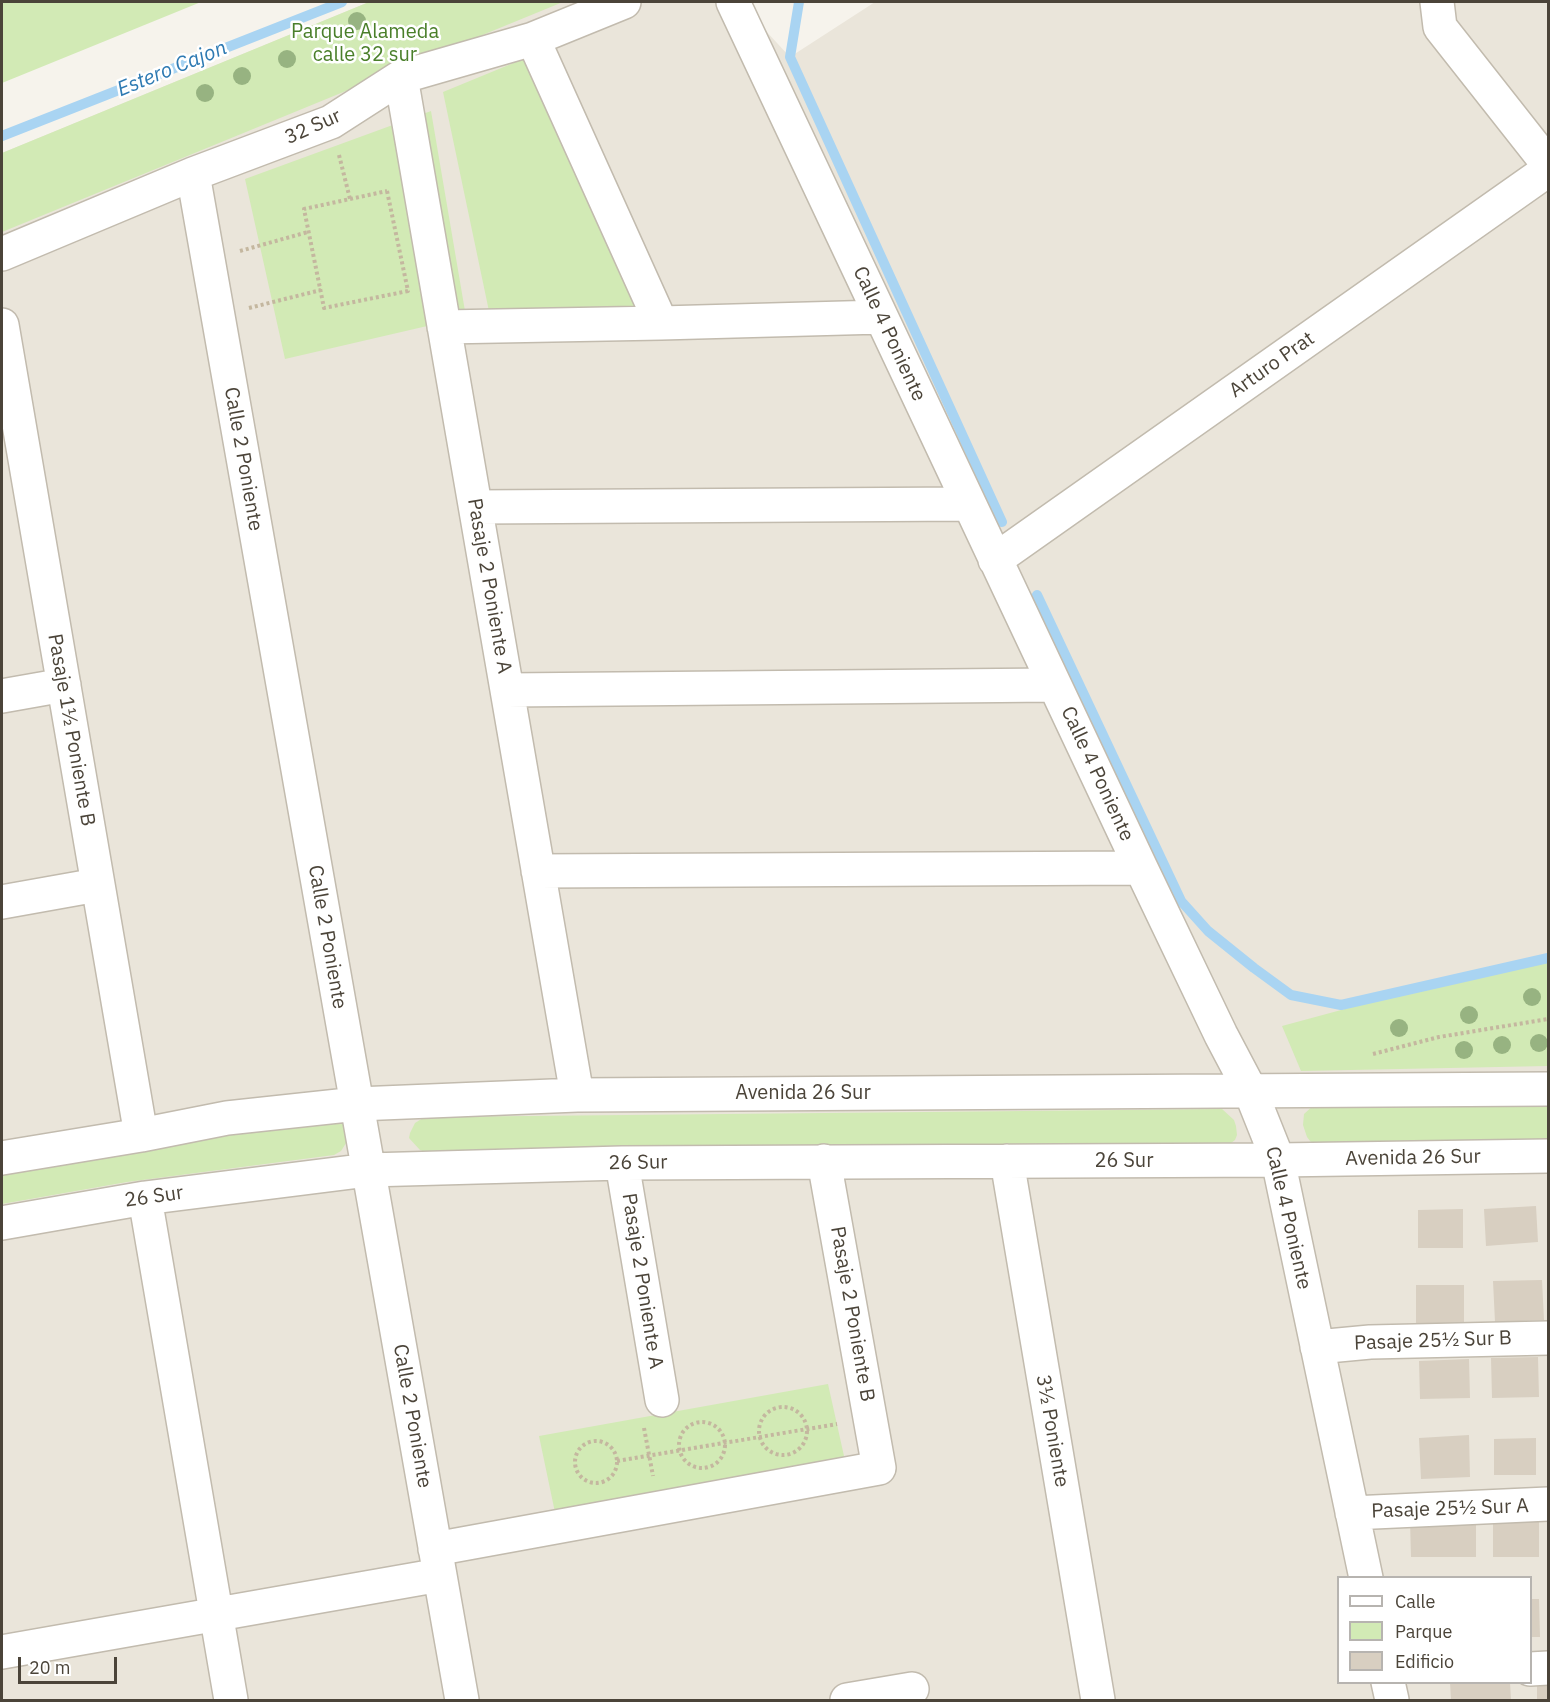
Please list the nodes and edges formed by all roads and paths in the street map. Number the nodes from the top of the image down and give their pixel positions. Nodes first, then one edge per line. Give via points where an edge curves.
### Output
1 (624, 2) edge
2 (733, 2) edge
3 (1437, 2) edge
4 (533, 39) junction
5 (401, 77) junction
6 (331, 122) junction
7 (1548, 164) edge
8 (1548, 170) edge
9 (193, 174) junction
10 (350, 199) junction
11 (308, 232) junction
12 (2, 254) edge
13 (208, 260) junction
14 (321, 290) junction
15 (218, 315) junction
16 (881, 317) junction
17 (661, 323) junction
18 (2, 325) edge
19 (444, 327) junction
20 (15, 484) edge
21 (969, 504) junction
22 (476, 507) junction
23 (995, 560) junction
24 (64, 685) junction
25 (1054, 685) junction
26 (507, 690) junction
27 (2, 696) edge
28 (1141, 868) junction
29 (538, 871) junction
30 (97, 885) junction
31 (2, 902) edge
32 (1548, 1019) edge
33 (1371, 1055) dead end
34 (1548, 1089) edge
35 (1250, 1090) junction
36 (578, 1095) junction
37 (357, 1104) junction
38 (141, 1135) junction
39 (1548, 1156) edge
40 (2, 1158) edge
41 (1278, 1160) junction
42 (824, 1161) junction
43 (1007, 1161) junction
44 (622, 1163) junction
45 (368, 1170) junction
46 (145, 1198) junction
47 (2, 1223) edge
48 (1548, 1338) edge
49 (1317, 1347) junction
50 (652, 1409) joint
51 (837, 1424) dead end
52 (807, 1428) junction
53 (760, 1437) junction
54 (725, 1443) junction
55 (679, 1450) junction
56 (649, 1456) junction
57 (617, 1461) junction
58 (653, 1479) dead end
59 (1548, 1504) edge
60 (1352, 1513) junction
61 (438, 1562) junction
62 (1366, 1576) edge
63 (216, 1614) junction
64 (2, 1652) edge
65 (1548, 1668) edge
66 (1532, 1669) edge
67 (1388, 1684) edge
68 (912, 1689) dead end
69 (231, 1701) edge
70 (462, 1701) edge
71 (847, 1701) edge
72 (1098, 1701) edge
73 (1392, 1701) edge

1 - 4 street, 32 Sur
2 - 16 street, Calle 4 Poniente
3 - 7 street via 1440,27
4 - 5 street, 32 Sur
4 - 17 street
5 - 6 street, 32 Sur
5 - 19 street, Pasaje 2 Poniente A
6 - 9 street, 32 Sur
6 - 10 path
8 - 23 street, Arturo Prat
9 - 12 street, 32 Sur
9 - 13 street, Calle 2 Poniente
10 - 11 path via 304,209
10 - 14 path via 387,191 408,291 324,308
11 - 13 path
11 - 14 path
13 - 15 street, Calle 2 Poniente
14 - 15 path
15 - 37 street, Calle 2 Poniente
16 - 17 street
16 - 21 street, Calle 4 Poniente
17 - 19 street
18 - 20 street, Pasaje 1½ Poniente B
19 - 22 street, Pasaje 2 Poniente A
20 - 24 street, Pasaje 1½ Poniente B
21 - 22 street
21 - 23 street, Calle 4 Poniente
22 - 26 street, Pasaje 2 Poniente A
23 - 25 street, Calle 4 Poniente
24 - 27 street
24 - 30 street, Pasaje 1½ Poniente B
25 - 26 street
25 - 28 street, Calle 4 Poniente
26 - 29 street, Pasaje 2 Poniente A
28 - 29 street
28 - 35 street, Calle 4 Poniente
29 - 36 street, Pasaje 2 Poniente A
30 - 31 street
30 - 38 street, Pasaje 1½ Poniente B
32 - 33 path via 1439,1036
34 - 35 street
35 - 36 street, Avenida 26 Sur
35 - 41 street, Calle 4 Poniente
36 - 37 street, Avenida 26 Sur
37 - 38 street via 227,1118
37 - 45 street, Calle 2 Poniente
38 - 40 street
39 - 41 street, Avenida 26 Sur
41 - 43 street, 26 Sur
41 - 49 street, Calle 4 Poniente
42 - 43 street, 26 Sur
42 - 44 street, 26 Sur
42 - 61 street, Pasaje 2 Poniente B via 879,1468
43 - 72 street, 3½ Poniente
44 - 45 street, 26 Sur
44 - 50 street, Pasaje 2 Poniente A
45 - 46 street, 26 Sur
45 - 61 street, Calle 2 Poniente
46 - 47 street, 26 Sur
46 - 63 street
48 - 49 street, Pasaje 25½ Sur B
49 - 60 street, Calle 4 Poniente
50 - 56 path
51 - 52 path
52 - 53 path
52 - 53 path via 804,1444 789,1455 771,1452
52 - 53 path via 798,1412 778,1408 762,1420
53 - 54 path
54 - 55 path
54 - 55 path via 719,1461 701,1469 687,1464
54 - 55 path via 718,1428 699,1422 682,1433
55 - 56 path
56 - 57 path
56 - 58 path
57 - 57 path via 610,1478 598,1484 584,1481 574,1465 577,1452 591,1441 607,1444
59 - 60 street, Pasaje 25½ Sur A
60 - 62 street, Calle 4 Poniente
61 - 63 street
61 - 70 street, Calle 2 Poniente
63 - 64 street
63 - 69 street
65 - 66 street
67 - 73 street
68 - 71 street

